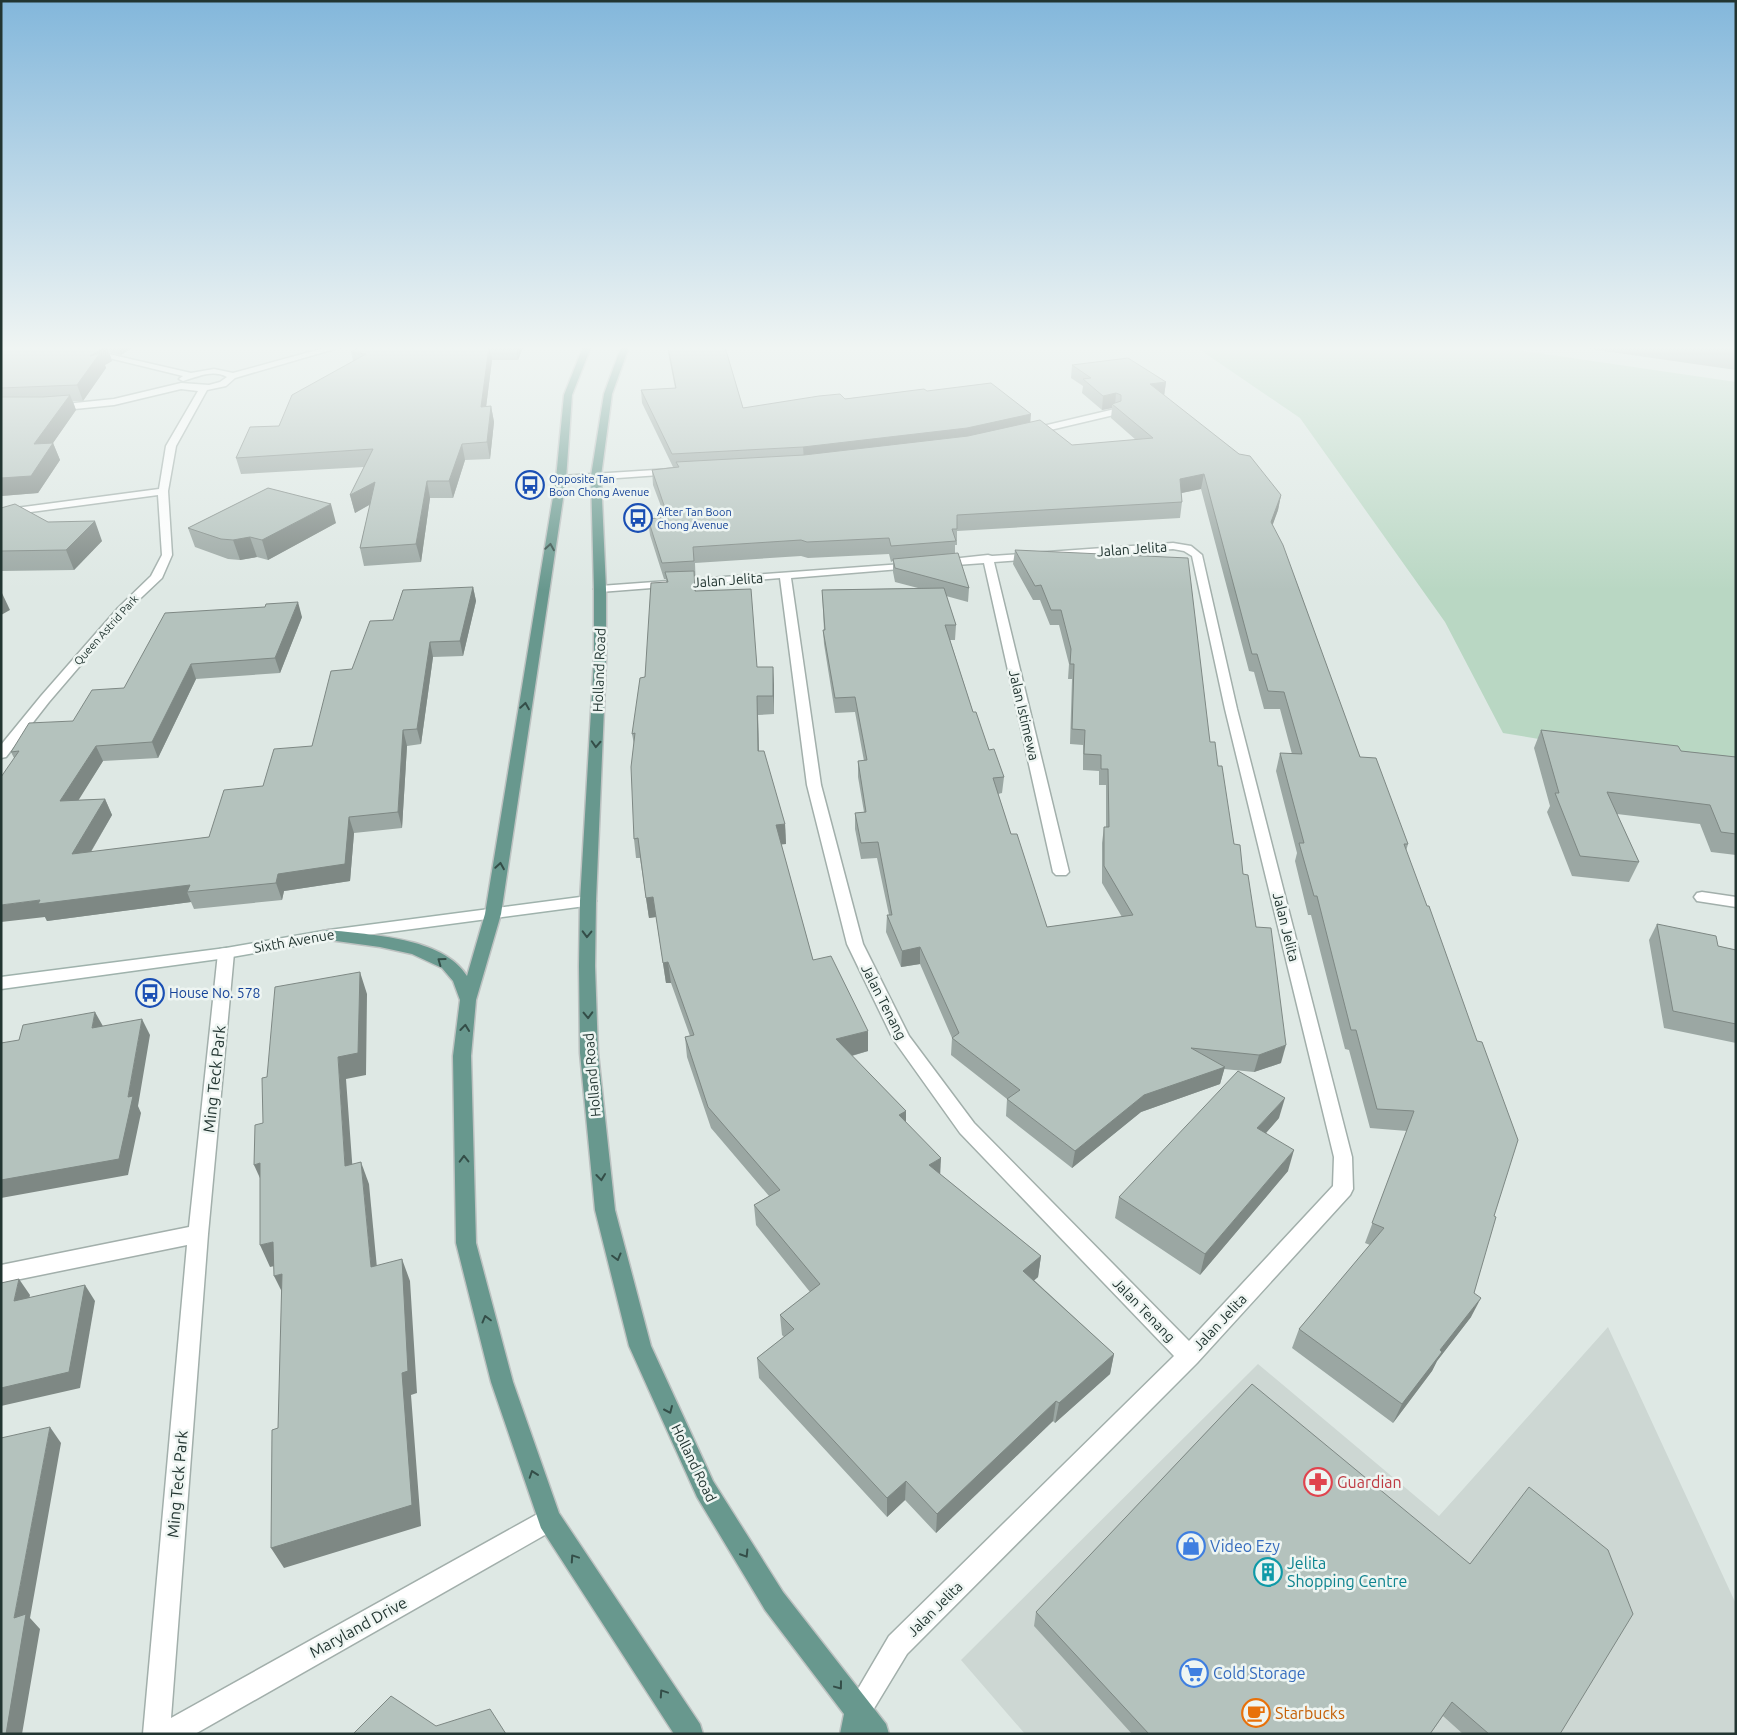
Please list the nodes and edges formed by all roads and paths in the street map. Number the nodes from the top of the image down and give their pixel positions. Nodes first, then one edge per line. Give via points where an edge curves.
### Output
1 (181, 428) edge
2 (565, 428) edge
3 (602, 428) edge
4 (1045, 428) edge
5 (1023, 433) edge
6 (685, 471) edge
7 (596, 476) junction
8 (561, 479) junction
9 (163, 491) junction
10 (1, 513) edge
11 (988, 558) junction
12 (786, 576) junction
13 (600, 589) junction
14 (18, 734) junction
15 (1, 735) edge
16 (1, 754) edge
17 (1061, 872) dead end
18 (1702, 897) dead end
19 (588, 901) junction
20 (1736, 902) edge
21 (493, 914) junction
22 (328, 935) junction
23 (226, 953) junction
24 (1, 983) edge
25 (468, 1000) junction
26 (198, 1234) junction
27 (1, 1274) edge
28 (1189, 1356) junction
29 (549, 1520) junction
30 (856, 1722) edge
31 (156, 1734) edge
32 (168, 1734) edge
33 (690, 1734) edge
34 (876, 1734) edge

1 - 9 street, Queen Astrid Park via 171,446
2 - 8 main road
3 - 7 main road, Holland Road
4 - 5 street
6 - 7 street
7 - 8 street
7 - 13 main road, Holland Road
21 -> 8 main road
9 - 10 street
9 - 14 street, Queen Astrid Park via 167,555 156,578 122,610
11 - 12 street, Jalan Jelita
11 - 17 street, Jalan Istimewa
11 - 28 street, Jalan Jelita via 1173,546 1187,548 1197,554 1231,709 1343,1157 1343,1190
12 - 13 street, Jalan Jelita
12 - 28 street, Jalan Tenang via 814,785 855,944 902,1040 967,1128
13 -> 19 main road, Holland Road via 600,670
14 - 15 street
14 - 16 street, Queen Astrid Park
18 - 20 street
19 - 21 street, Sixth Avenue
19 -> 30 main road, Holland Road via 589,1053 605,1210 640,1346 705,1489 774,1601
21 - 22 street, Sixth Avenue
21 - 25 main road
22 - 23 street, Sixth Avenue
25 -> 22 main road via 458,974 441,959 420,949
23 - 24 street, Sixth Avenue
23 - 26 street, Ming Teck Park
29 -> 25 main road via 502,1382 466,1243 462,1056
26 - 27 street
26 - 31 street, Ming Teck Park
28 - 30 street, Jalan Jelita via 898,1645
29 - 32 street, Maryland Drive
33 -> 29 main road
30 - 34 main road, Holland Road

